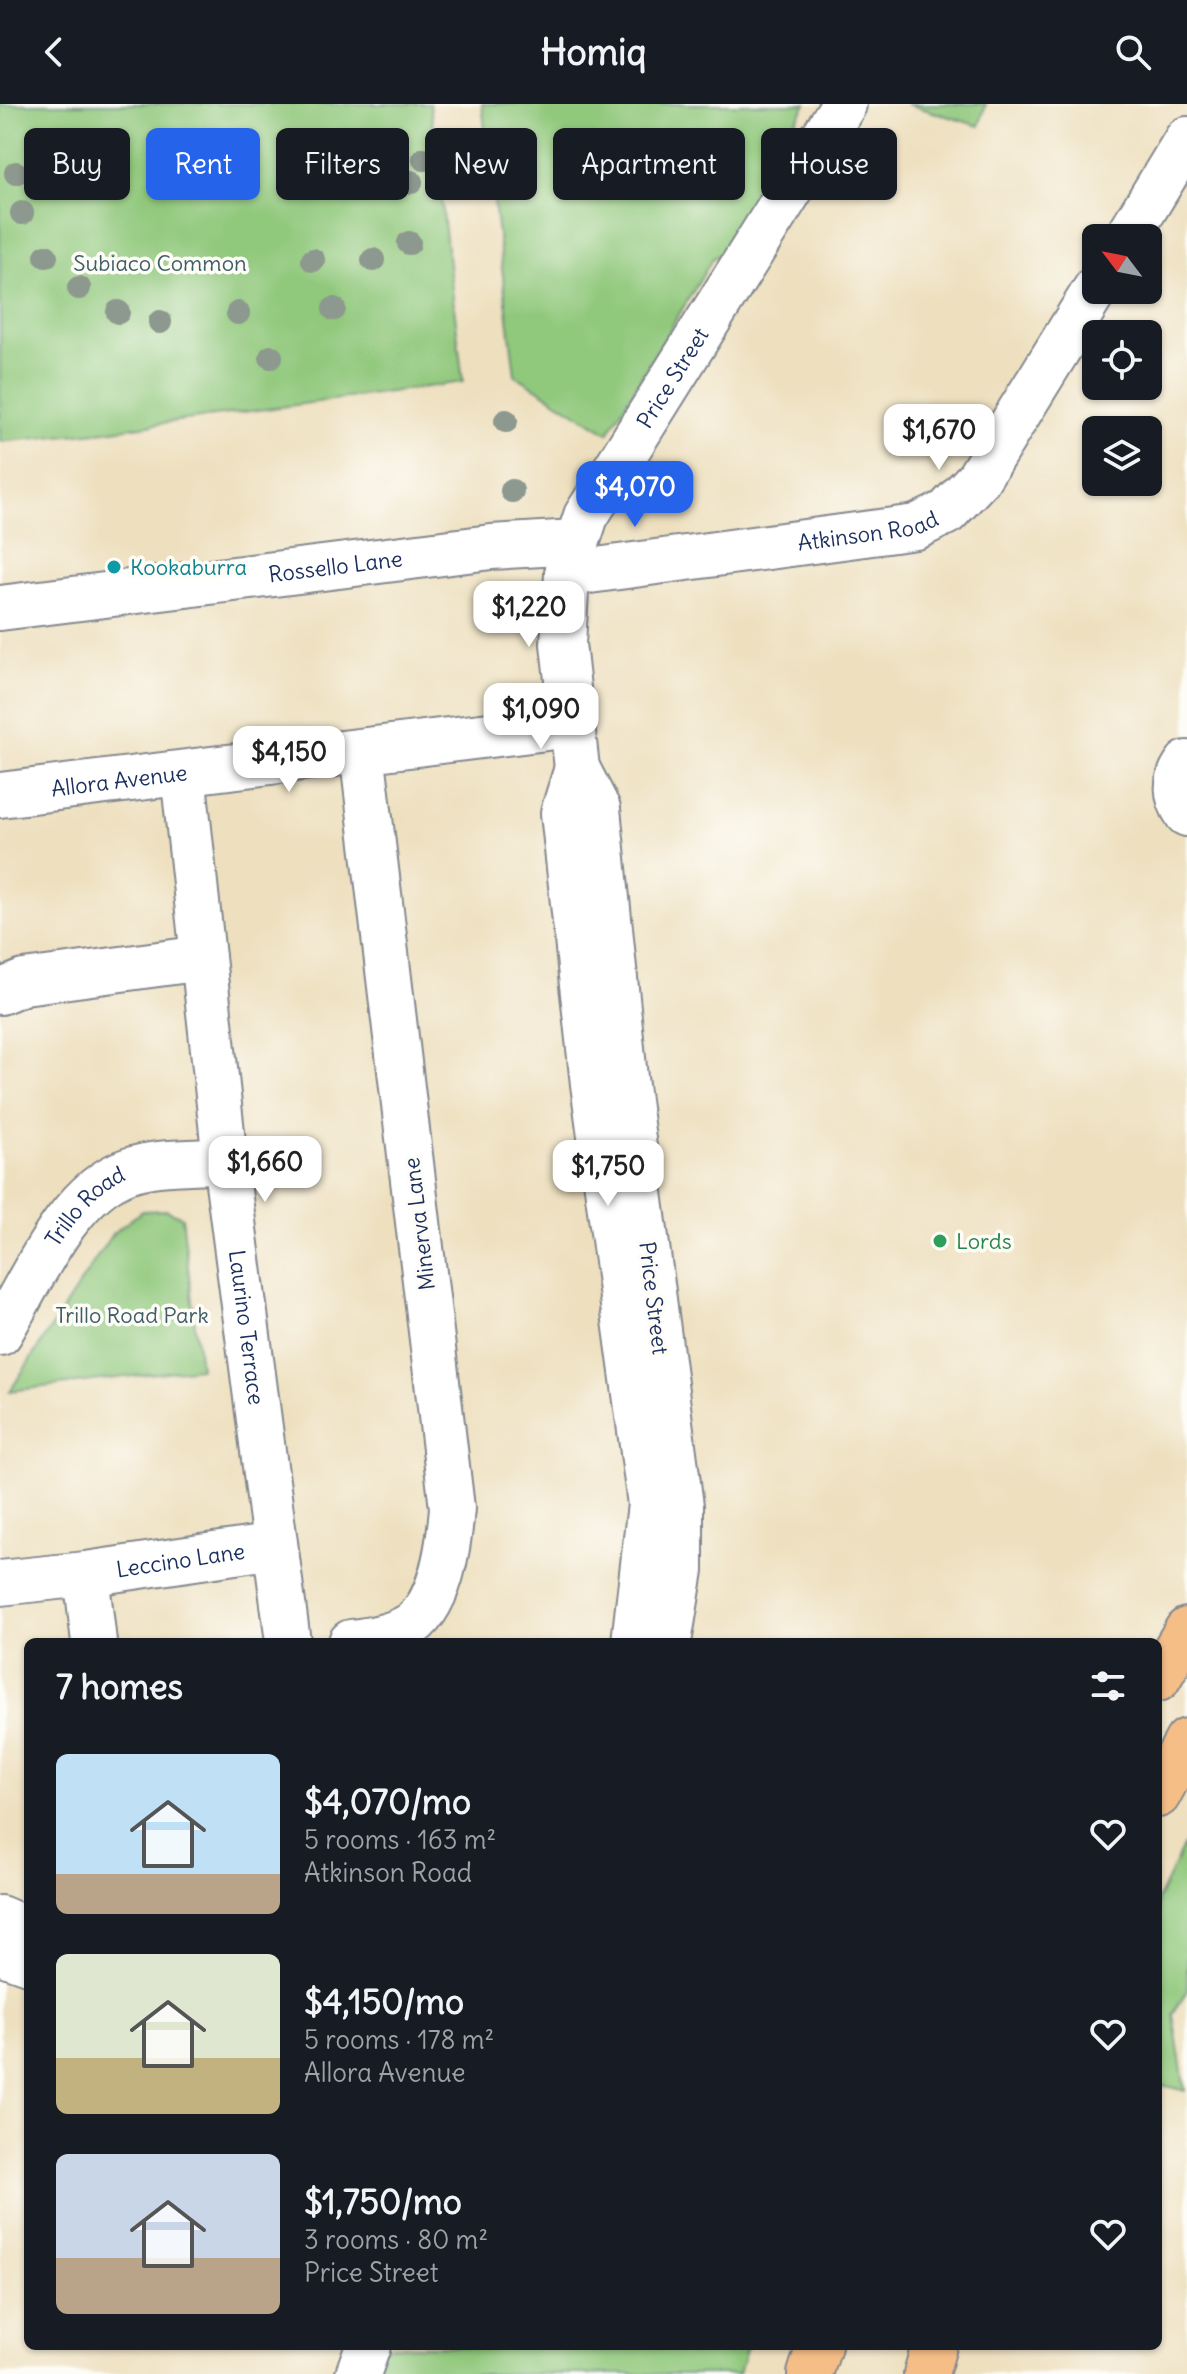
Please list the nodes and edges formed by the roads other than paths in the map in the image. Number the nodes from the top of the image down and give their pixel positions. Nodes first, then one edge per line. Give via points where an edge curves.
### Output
1 (844, 104) edge
2 (1187, 139) edge
3 (1135, 224) edge
4 (1086, 304) edge
5 (572, 558) junction
6 (0, 608) edge
7 (571, 725) junction
8 (362, 751) junction
9 (1187, 763) edge
10 (577, 768) junction
11 (183, 773) junction
12 (0, 795) edge
13 (1187, 814) edge
14 (203, 958) junction
15 (0, 992) edge
16 (225, 1160) junction
17 (0, 1333) edge
18 (275, 1546) junction
19 (86, 1574) junction
20 (0, 1583) edge
21 (1187, 1630) edge
22 (94, 1638) edge
23 (287, 1638) edge
24 (379, 1638) edge
25 (634, 1638) edge
26 (670, 1638) edge
27 (1162, 1672) edge
28 (1187, 1741) edge
29 (1162, 1788) edge
30 (0, 1918) edge
31 (24, 1928) edge
32 (0, 1952) edge
33 (24, 1961) edge
34 (367, 2350) edge
35 (818, 2350) edge
36 (933, 2350) edge
37 (358, 2374) edge
38 (810, 2374) edge
39 (926, 2374) edge

1 - 5 street, Price Street via 605,484
2 - 3 street
4 - 5 street, Atkinson Road via 978,479 947,512 916,527
5 - 6 street, Rossello Lane via 491,547
5 - 7 street, Price Street via 563,644
7 - 8 street, Allora Avenue
7 - 10 street, Price Street
8 - 11 street, Allora Avenue
8 - 24 street, Minerva Lane via 452,1508 444,1571 426,1605 409,1627
9 - 13 street via 1177,782
10 - 25 street, Price Street via 563,813 593,1084 650,1504
10 - 26 street, Price Street via 598,809 625,1078 681,1506 681,1570
11 - 12 street, Allora Avenue
11 - 14 street, Laurino Terrace
14 - 15 street via 24,982
14 - 16 street, Laurino Terrace
16 - 17 street, Trillo Road via 130,1169 101,1183 79,1203
16 - 18 street, Laurino Terrace
18 - 19 street, Leccino Lane
18 - 23 street, Laurino Terrace
19 - 20 street, Leccino Lane
19 - 22 street, Leccino Lane
21 - 27 main road
28 - 29 main road
30 - 31 street
32 - 33 street
34 - 37 street
35 - 38 main road
36 - 39 main road

